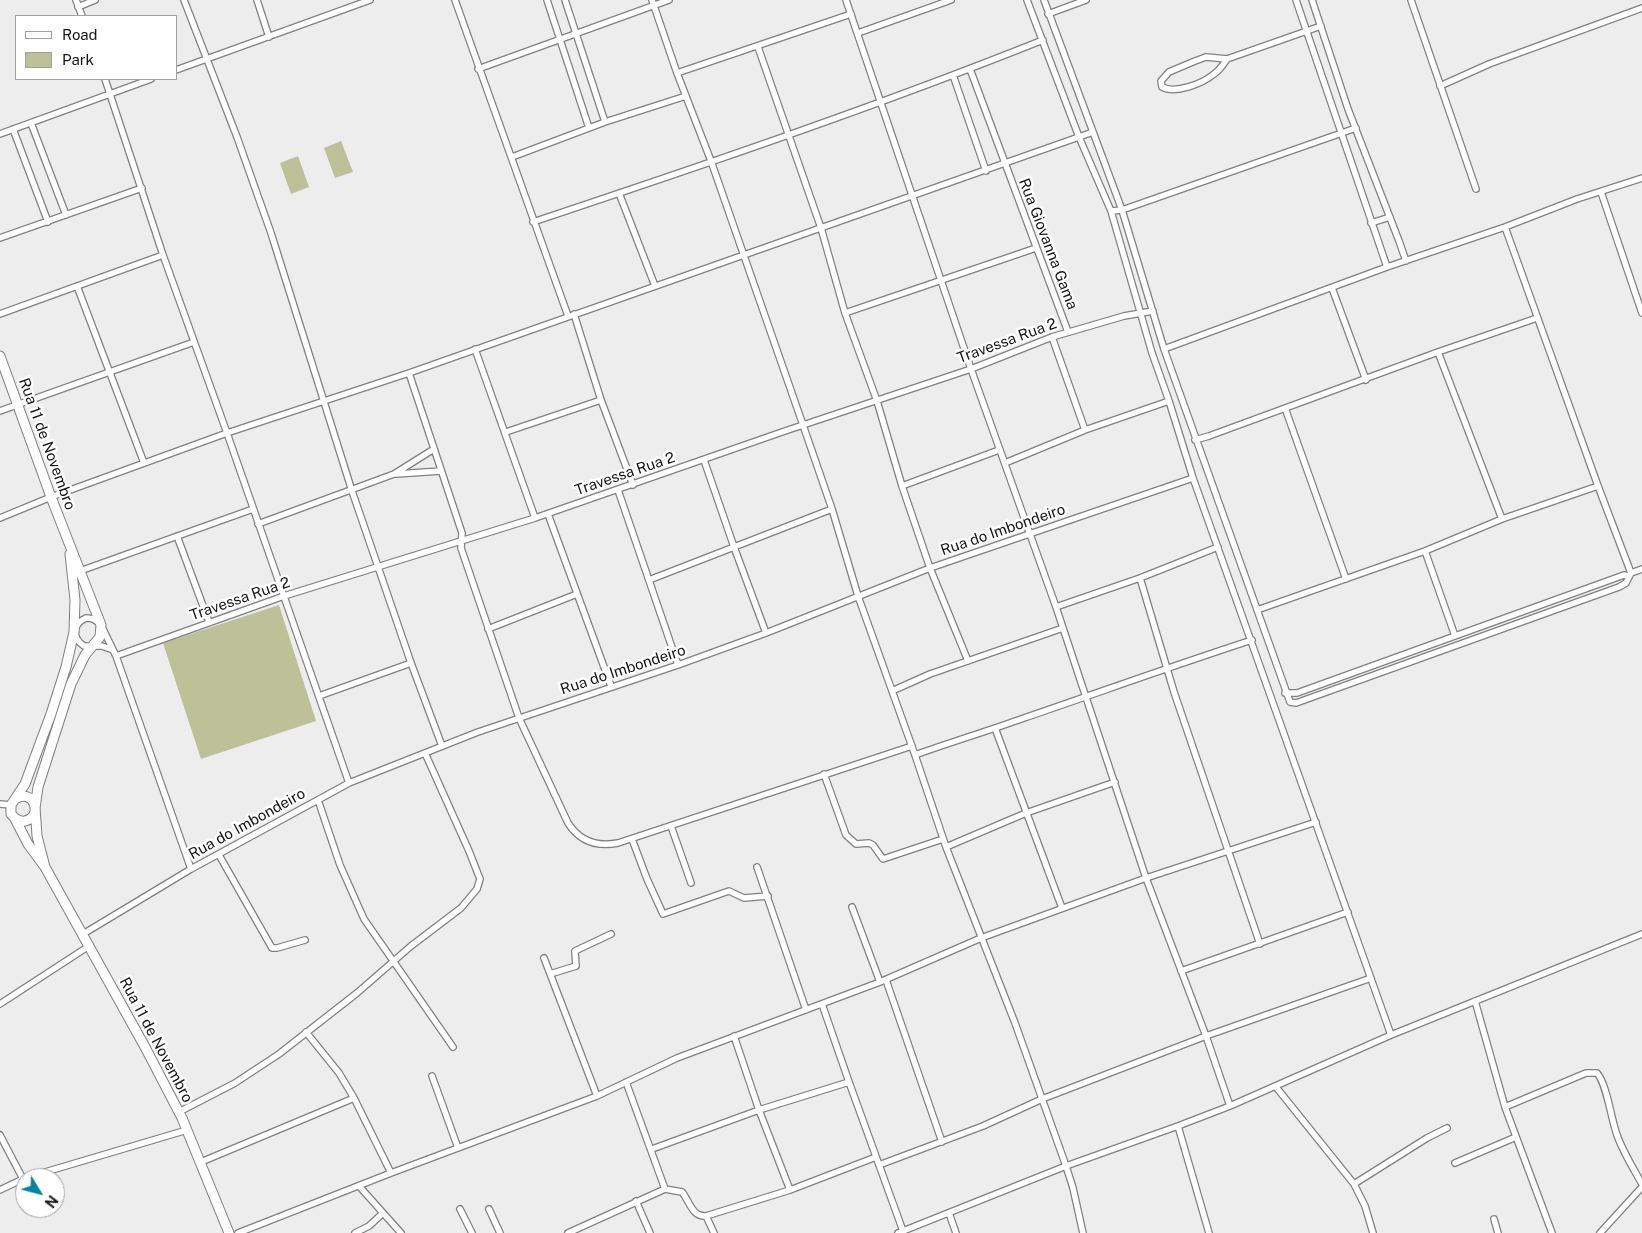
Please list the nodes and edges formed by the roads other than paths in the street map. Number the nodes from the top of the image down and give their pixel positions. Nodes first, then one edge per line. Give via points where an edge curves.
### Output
1 (95, 0) edge
2 (184, 0) edge
3 (257, 0) edge
4 (370, 0) edge
5 (455, 0) edge
6 (547, 0) edge
7 (565, 0) edge
8 (669, 0) edge
9 (846, 0) edge
10 (929, 0) edge
11 (949, 0) edge
12 (1028, 0) edge
13 (1044, 0) edge
14 (1086, 0) edge
15 (1296, 0) edge
16 (1312, 0) edge
17 (1411, 0) edge
18 (356, 2) edge
19 (77, 3) edge
20 (653, 3) edge
21 (931, 7) junction
22 (1642, 8) edge
23 (851, 14) junction
24 (1048, 14) junction
25 (82, 15) edge
26 (1321, 26) junction
27 (1307, 31) junction
28 (577, 33) junction
29 (858, 33) junction
30 (269, 37) junction
31 (561, 39) junction
32 (1042, 40) junction
33 (758, 47) junction
34 (1227, 59) junction
35 (207, 60) junction
36 (178, 69) edge
37 (478, 69) junction
38 (970, 69) junction
39 (677, 73) junction
40 (953, 75) junction
41 (105, 80) edge
42 (148, 80) edge
43 (1440, 86) junction
44 (110, 93) junction
45 (686, 96) junction
46 (881, 102) junction
47 (605, 122) junction
48 (31, 123) junction
49 (589, 128) junction
50 (1356, 128) junction
51 (12, 129) junction
52 (1093, 132) junction
53 (0, 134) edge
54 (1340, 134) junction
55 (789, 136) junction
56 (1079, 137) junction
57 (512, 157) junction
58 (711, 161) junction
59 (1005, 164) junction
60 (986, 171) junction
61 (1642, 178) edge
62 (142, 188) junction
63 (1476, 189) dead end
64 (1601, 192) junction
65 (619, 193) junction
66 (913, 196) junction
67 (1122, 210) junction
68 (1111, 212) junction
69 (66, 216) junction
70 (1390, 217) junction
71 (48, 222) junction
72 (533, 222) junction
73 (1371, 223) junction
74 (1505, 227) junction
75 (821, 228) junction
76 (0, 238) edge
77 (1036, 248) junction
78 (742, 254) junction
79 (163, 255) junction
80 (1406, 261) junction
81 (1386, 268) junction
82 (941, 281) junction
83 (77, 286) junction
84 (655, 286) junction
85 (1332, 288) junction
86 (1153, 311) junction
87 (1642, 312) edge
88 (845, 313) junction
89 (1140, 313) junction
90 (0, 314) edge
91 (571, 315) junction
92 (1537, 318) junction
93 (1068, 332) junction
94 (1052, 337) junction
95 (194, 342) junction
96 (1164, 349) junction
97 (476, 350) junction
98 (1438, 352) junction
99 (0, 356) edge
100 (970, 369) junction
101 (109, 372) junction
102 (409, 373) junction
103 (1366, 380) junction
104 (601, 400) junction
105 (323, 401) junction
106 (877, 401) junction
107 (1169, 401) junction
108 (17, 404) junction
109 (1285, 408) junction
110 (0, 411) edge
111 (803, 425) junction
112 (1085, 430) junction
113 (506, 432) junction
114 (227, 433) junction
115 (1195, 440) junction
116 (434, 449) junction
117 (999, 450) junction
118 (704, 460) junction
119 (144, 463) junction
120 (1005, 463) junction
121 (442, 471) junction
122 (394, 474) junction
123 (1193, 478) junction
124 (633, 485) junction
125 (902, 486) junction
126 (1598, 486) junction
127 (618, 490) junction
128 (352, 491) junction
129 (51, 497) junction
130 (832, 509) junction
131 (253, 510) junction
132 (548, 514) junction
133 (0, 518) edge
134 (536, 518) junction
135 (1502, 518) junction
136 (258, 524) junction
137 (1031, 535) junction
138 (177, 536) junction
139 (462, 540) junction
140 (68, 541) junction
141 (734, 547) junction
142 (1218, 547) junction
143 (1425, 551) junction
144 (379, 567) junction
145 (930, 568) junction
146 (1642, 569) edge
147 (80, 571) junction
148 (1630, 575) junction
149 (1140, 578) junction
150 (1346, 579) junction
151 (649, 580) junction
152 (577, 594) junction
153 (284, 596) junction
154 (858, 596) junction
155 (1056, 607) junction
156 (1257, 610) junction
157 (209, 622) junction
158 (101, 625) junction
159 (1063, 628) junction
160 (488, 629) junction
161 (74, 632) junction
162 (766, 633) junction
163 (1455, 636) junction
164 (1252, 640) junction
165 (92, 647) junction
166 (114, 653) junction
167 (968, 661) junction
168 (411, 663) junction
169 (678, 665) junction
170 (1167, 668) junction
171 (611, 686) junction
172 (892, 691) junction
173 (1285, 692) junction
174 (319, 696) junction
175 (1085, 697) junction
176 (519, 718) junction
177 (995, 728) junction
178 (442, 746) junction
179 (912, 746) junction
180 (425, 752) junction
181 (916, 756) junction
182 (824, 774) junction
183 (1115, 782) junction
184 (348, 783) junction
185 (318, 800) junction
186 (13, 802) junction
187 (0, 804) edge
188 (35, 808) junction
189 (1026, 813) junction
190 (14, 817) junction
191 (1316, 822) junction
192 (671, 826) junction
193 (632, 839) junction
194 (943, 839) junction
195 (946, 847) junction
196 (1228, 850) junction
197 (219, 855) junction
198 (45, 867) junction
199 (757, 867) dead end
200 (192, 869) junction
201 (1146, 878) junction
202 (691, 883) dead end
203 (768, 896) junction
204 (852, 906) dead end
205 (1062, 908) junction
206 (1348, 912) junction
207 (82, 934) junction
208 (611, 934) dead end
209 (1642, 934) edge
210 (981, 938) junction
211 (305, 940) dead end
212 (1260, 944) junction
213 (89, 946) junction
214 (544, 958) dead end
215 (393, 960) junction
216 (1181, 970) junction
217 (550, 974) junction
218 (1370, 978) junction
219 (883, 981) junction
220 (1475, 1001) junction
221 (0, 1004) edge
222 (822, 1004) junction
223 (806, 1010) junction
224 (306, 1032) junction
225 (1391, 1035) junction
226 (734, 1036) junction
227 (1206, 1036) junction
228 (453, 1047) dead end
229 (432, 1076) dead end
230 (626, 1082) junction
231 (848, 1082) junction
232 (1276, 1087) junction
233 (597, 1096) junction
234 (354, 1098) junction
235 (1042, 1100) junction
236 (1230, 1106) junction
237 (1506, 1107) junction
238 (759, 1110) junction
239 (179, 1112) junction
240 (1178, 1126) junction
241 (1447, 1128) dead end
242 (187, 1130) junction
243 (0, 1135) edge
244 (1516, 1137) junction
245 (942, 1142) junction
246 (458, 1148) junction
247 (652, 1149) junction
248 (876, 1157) junction
249 (201, 1162) junction
250 (1455, 1164) dead end
251 (879, 1165) junction
252 (1066, 1166) junction
253 (18, 1168) edge
254 (58, 1168) edge
255 (391, 1173) junction
256 (15, 1182) edge
257 (1354, 1184) junction
258 (1642, 1185) edge
259 (359, 1186) junction
260 (665, 1189) junction
261 (0, 1190) edge
262 (790, 1190) junction
263 (636, 1201) junction
264 (460, 1209) dead end
265 (489, 1209) dead end
266 (383, 1213) junction
267 (949, 1213) junction
268 (706, 1216) junction
269 (1494, 1219) dead end
270 (901, 1232) edge
271 (229, 1233) edge
272 (238, 1233) edge
273 (355, 1233) edge
274 (401, 1233) edge
275 (472, 1233) edge
276 (500, 1233) edge
277 (568, 1233) edge
278 (650, 1233) edge
279 (714, 1233) edge
280 (956, 1233) edge
281 (1083, 1233) edge
282 (1209, 1233) edge
283 (1373, 1233) edge
284 (1498, 1233) edge
285 (1552, 1233) edge
286 (1600, 1233) edge

1 - 19 street
2 - 35 street
3 - 30 street
4 - 18 street
5 - 37 street
6 - 31 street
7 - 28 street
8 - 20 street
9 - 23 street
10 - 21 street
11 - 21 street
12 - 32 street
13 - 24 street
14 - 24 street
15 - 27 street
16 - 26 street
17 - 43 street
18 - 30 street
19 - 25 street
20 - 28 street
20 - 39 street
21 - 29 street
22 - 43 street via 1489,64
23 - 29 street
23 - 33 street
24 - 52 street
26 - 27 street
26 - 50 street
27 - 34 street
27 - 54 street
28 - 31 street
28 - 47 street
29 - 46 street
30 - 35 street
31 - 37 street
31 - 49 street
32 - 38 street
32 - 56 street
33 - 39 street
33 - 55 street
34 - 34 street via 1206,57 1181,66 1169,72 1161,82 1162,86 1167,90 1199,82 1212,76
35 - 36 street
35 - 105 street via 271,233
37 - 57 street
38 - 40 street
38 - 59 street, Rua Giovanna Gama
39 - 45 street
40 - 46 street
40 - 60 street
41 - 44 street
42 - 44 street
43 - 63 street
44 - 48 street
44 - 62 street
45 - 47 street
45 - 58 street
46 - 55 street
46 - 66 street
47 - 49 street
48 - 51 street
48 - 69 street
49 - 57 street
50 - 54 street
50 - 70 street
51 - 53 street
51 - 71 street
52 - 56 street
52 - 67 street
54 - 67 street
54 - 73 street
55 - 58 street
55 - 75 street
56 - 59 street
56 - 68 street
57 - 72 street
58 - 65 street
58 - 78 street
59 - 60 street
59 - 77 street, Rua Giovanna Gama
60 - 66 street
61 - 64 street
62 - 69 street
62 - 79 street
64 - 74 street
64 - 87 street
65 - 72 street
65 - 84 street
66 - 75 street
66 - 82 street
67 - 68 street
67 - 86 street
68 - 89 street
69 - 71 street
70 - 73 street
70 - 80 street
71 - 76 street
72 - 91 street
73 - 81 street
74 - 80 street
74 - 92 street
75 - 78 street
75 - 88 street
77 - 82 street
77 - 93 street, Rua Giovanna Gama
78 - 84 street
78 - 111 street
79 - 83 street
79 - 95 street
80 - 81 street
81 - 85 street
82 - 88 street
82 - 100 street
83 - 90 street
83 - 101 street
84 - 91 street
85 - 96 street
85 - 103 street
86 - 89 street, Travessa Rua 2
86 - 96 street
88 - 106 street
89 - 93 street, Travessa Rua 2
89 - 107 street
91 - 97 street
91 - 104 street
92 - 98 street
92 - 126 street
93 - 94 street, Travessa Rua 2
94 - 100 street, Travessa Rua 2
94 - 112 street
95 - 101 street
95 - 114 street
96 - 115 street
97 - 102 street
97 - 113 street
98 - 103 street
98 - 135 street
99 - 108 main road, Rua 11 de Novembro
100 - 106 street, Travessa Rua 2
100 - 117 street
101 - 108 street
101 - 119 street
102 - 105 street
102 - 116 street
103 - 109 street
104 - 113 street
104 - 124 street
105 - 114 street
105 - 128 street
106 - 111 street, Travessa Rua 2
106 - 125 street
107 - 112 street
107 - 123 street
108 - 110 street
108 - 129 main road, Rua 11 de Novembro
109 - 115 street
109 - 150 street
111 - 118 street, Travessa Rua 2
111 - 130 street
112 - 120 street
113 - 134 street
114 - 119 street
114 - 131 street
115 - 156 street
116 - 121 street
116 - 122 street
117 - 120 street
117 - 125 street
118 - 124 street, Travessa Rua 2
118 - 141 street
119 - 129 street
120 - 137 street
121 - 122 street
121 - 139 street
122 - 128 street
123 - 137 street, Rua do Imbondeiro
123 - 142 street
124 - 127 street, Travessa Rua 2
125 - 145 street
126 - 135 street
126 - 148 street
127 - 132 street, Travessa Rua 2
127 - 151 street
128 - 136 street
128 - 144 street
129 - 133 street
129 - 140 main road, Rua 11 de Novembro
130 - 141 street
130 - 154 street
131 - 136 street
131 - 138 street
132 - 134 street, Travessa Rua 2
132 - 152 street
134 - 139 street, Travessa Rua 2
135 - 143 street
136 - 153 street
137 - 145 street, Rua do Imbondeiro
137 - 155 street
138 - 147 street
138 - 157 street
139 - 144 street, Travessa Rua 2
139 - 160 street via 461,548
140 - 147 main road, Rua 11 de Novembro
140 - 161 main road, Rua 11 de Novembro via 75,600
141 - 151 street
141 - 162 street
142 - 149 street
142 - 164 street
143 - 150 street
143 - 163 street
144 - 153 street, Travessa Rua 2
144 - 168 street
145 - 154 street, Rua do Imbondeiro
145 - 167 street
146 - 148 street
147 - 158 main road, Rua 11 de Novembro
148 - 163 street
148 - 173 street via 1619,587 1296,703 1290,702
149 - 155 street
149 - 170 street
150 - 156 street
151 - 169 street
152 - 160 street
152 - 171 street
153 - 157 street, Travessa Rua 2
153 - 174 street
154 - 162 street, Rua do Imbondeiro
154 - 172 street
155 - 159 street
156 - 173 street
157 - 166 street, Travessa Rua 2
158 - 161 street via 86,618
158 - 165 main road, Rua 11 de Novembro via 100,637
158 - 166 street
159 - 167 street
159 - 175 street
160 - 176 street
161 - 165 street via 79,643
161 - 186 main road, Rua 11 de Novembro via 35,760
162 - 169 street, Rua do Imbondeiro
163 - 173 street via 1296,692
164 - 170 street
164 - 191 street
165 - 166 street via 102,646
165 - 188 main road, Rua 11 de Novembro via 80,664 69,691 44,766
166 - 200 street
167 - 172 street
168 - 174 street
168 - 178 street
169 - 171 street, Rua do Imbondeiro
170 - 175 street
170 - 196 street
171 - 176 street, Rua do Imbondeiro
172 - 179 street
174 - 184 street
175 - 177 street
175 - 183 street
176 - 178 street, Rua do Imbondeiro
176 - 193 street via 572,829 598,845
177 - 181 street
177 - 189 street
178 - 180 street, Rua do Imbondeiro
179 - 181 street
179 - 182 street
180 - 184 street, Rua do Imbondeiro
180 - 215 street via 469,851 480,884 461,908
181 - 194 street
182 - 192 street
182 - 194 street via 846,834 856,844 873,844 883,859
183 - 189 street
183 - 201 street
184 - 185 street, Rua do Imbondeiro
185 - 197 street, Rua do Imbondeiro
185 - 215 street via 355,902
186 - 187 street
186 - 188 main road via 26,796
186 - 190 main road, Rua 11 de Novembro via 11,814
188 - 190 main road via 30,819 21,821
188 - 198 main road, Rua 11 de Novembro via 37,836
189 - 195 street
189 - 205 street
190 - 198 main road, Rua 11 de Novembro
191 - 196 street
191 - 206 street
192 - 193 street
192 - 202 street
193 - 203 street via 663,914 726,892 744,898
194 - 195 street
195 - 210 street
196 - 201 street
196 - 212 street
197 - 200 street, Rua do Imbondeiro
197 - 211 street via 272,948
198 - 207 main road, Rua 11 de Novembro
199 - 203 street
200 - 207 street, Rua do Imbondeiro
201 - 205 street
201 - 216 street
203 - 223 street
204 - 219 street
205 - 210 street
206 - 212 street
206 - 218 street
207 - 213 main road, Rua 11 de Novembro
208 - 217 street via 577,950 576,966
209 - 220 street
210 - 219 street
210 - 235 street
212 - 216 street
213 - 221 street
213 - 239 main road, Rua 11 de Novembro
214 - 217 street
215 - 224 street
215 - 228 street
216 - 227 street
217 - 233 street
218 - 225 street
218 - 227 street
219 - 222 street
219 - 245 street
220 - 225 street
220 - 237 street
222 - 223 street
222 - 231 street
223 - 226 street
224 - 234 street via 339,1073
224 - 239 street via 252,1073
225 - 232 street
226 - 230 street
226 - 238 street
227 - 235 street
227 - 236 street
229 - 246 street
230 - 233 street
230 - 247 street
231 - 238 street
231 - 248 street
232 - 236 street
232 - 257 street
233 - 246 street
234 - 249 street
234 - 255 street
235 - 245 street
235 - 252 street
236 - 240 street
237 - 244 street
237 - 258 street via 1586,1073 1597,1073 1604,1086 1617,1136
238 - 247 street
238 - 262 street
239 - 242 main road, Rua 11 de Novembro
240 - 252 street
240 - 282 street
241 - 257 street
242 - 249 main road, Rua 11 de Novembro
242 - 254 street
243 - 253 street
244 - 250 street
244 - 285 street
245 - 251 street
246 - 255 street
247 - 260 street
248 - 251 street
248 - 262 street
249 - 271 main road, Rua 11 de Novembro
251 - 270 street
252 - 267 street
252 - 281 street
255 - 259 street
256 - 261 street
257 - 283 street
258 - 286 street
259 - 266 street
259 - 272 street
260 - 263 street
260 - 268 street via 682,1192 694,1213
262 - 268 street
263 - 277 street
263 - 278 street
264 - 275 street
265 - 276 street
266 - 273 street
266 - 274 street
267 - 270 street
267 - 280 street
268 - 279 street
269 - 284 street

